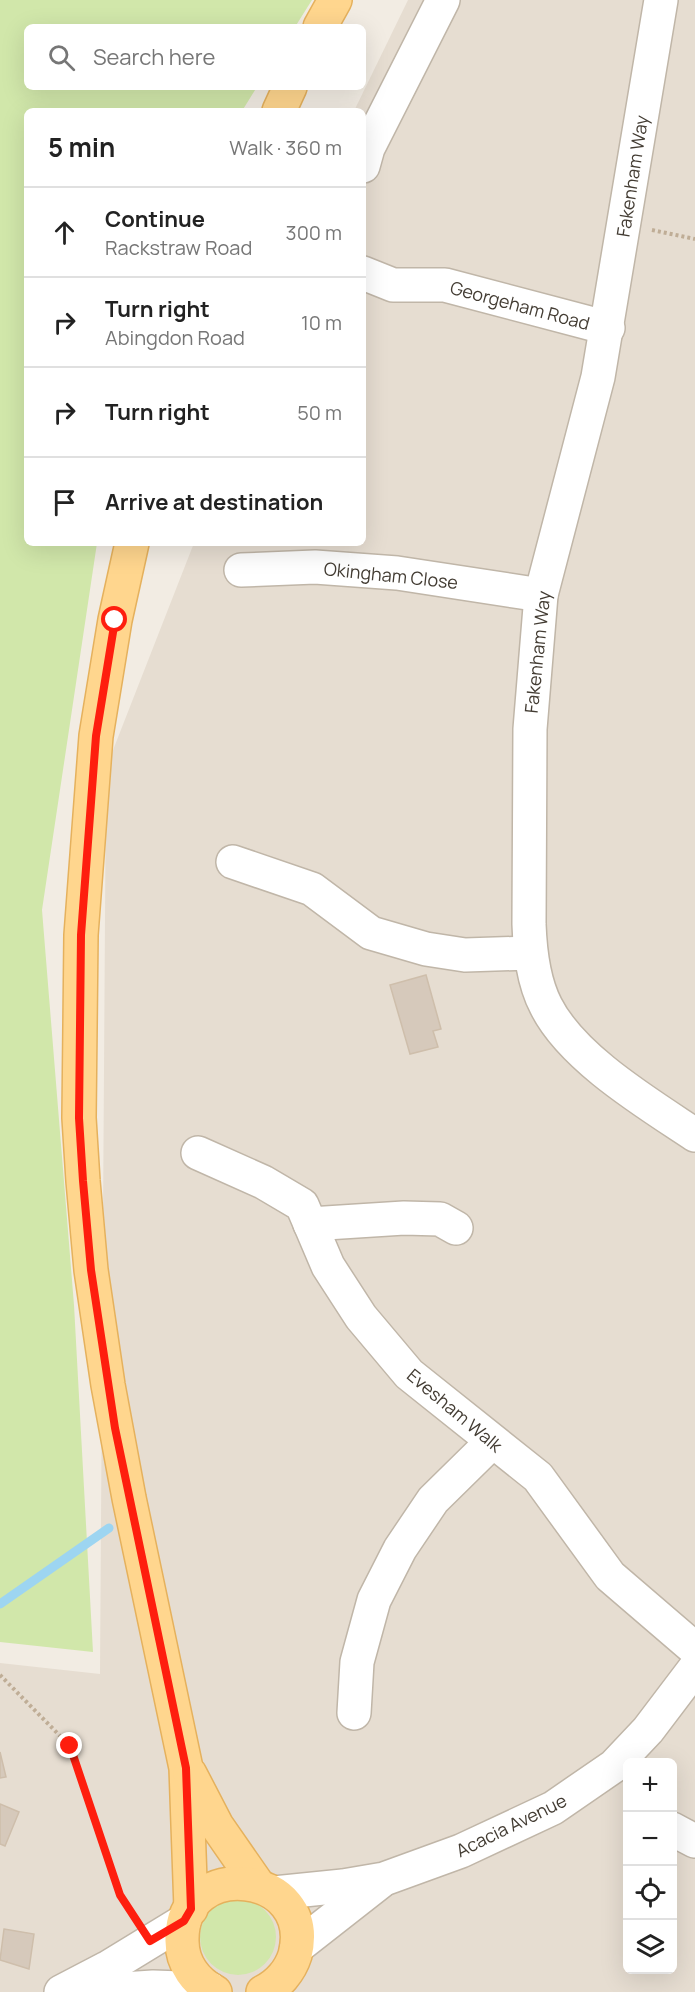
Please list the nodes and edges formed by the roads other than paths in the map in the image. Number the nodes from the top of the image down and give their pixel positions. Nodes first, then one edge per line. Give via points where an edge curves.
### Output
1 (335, 0) edge
2 (443, 0) edge
3 (661, 0) edge
4 (322, 24) edge
5 (289, 90) edge
6 (280, 108) edge
7 (366, 155) edge
8 (366, 274) edge
9 (608, 328) junction
10 (131, 546) edge
11 (241, 570) dead end
12 (541, 595) junction
13 (233, 862) dead end
14 (530, 953) junction
15 (695, 1135) edge
16 (198, 1153) dead end
17 (310, 1224) junction
18 (456, 1227) dead end
19 (492, 1442) junction
20 (695, 1649) edge
21 (695, 1668) edge
22 (354, 1713) dead end
23 (186, 1768) junction
24 (621, 1773) edge
25 (677, 1832) edge
26 (695, 1841) edge
27 (384, 1879) junction
28 (266, 1889) junction
29 (188, 1915) junction
30 (293, 1969) edge
31 (213, 1991) edge
32 (61, 1992) edge
33 (78, 1992) edge
34 (263, 1992) edge

1 - 4 main road
2 - 7 street
3 - 9 street, Fakenham Way
5 - 6 main road
8 - 9 street, Georgeham Road via 393,285 445,285
9 - 12 street, Fakenham Way
10 - 23 main road via 95,748 81,935 80,1128 91,1270 108,1385
11 - 12 street, Okingham Close via 339,568
12 - 14 street, Fakenham Way via 530,729
13 - 14 street via 312,889 370,933 465,955
14 - 15 street, Fakenham Way via 546,1006 572,1043 634,1095
16 - 17 street, Evesham Walk via 263,1182 302,1205
17 - 18 street via 404,1218 440,1219
17 - 19 street, Evesham Walk via 328,1266 361,1317 409,1374
19 - 20 street, Evesham Walk via 538,1478 610,1576
19 - 22 street via 434,1500 394,1559 374,1600 357,1662
21 - 24 street, Acacia Avenue
23 - 28 main road via 217,1826
23 - 29 main road
24 - 27 street, Acacia Avenue via 461,1851
25 - 26 street
27 - 28 street, Acacia Avenue
27 - 30 street, Acacia Avenue
28 - 29 main road via 236,1882 215,1887
28 - 30 main road via 282,1900 296,1927
29 - 31 main road via 182,1941 185,1960 195,1977
29 - 32 street via 107,1968
30 - 34 main road
31 - 33 street via 153,1987

